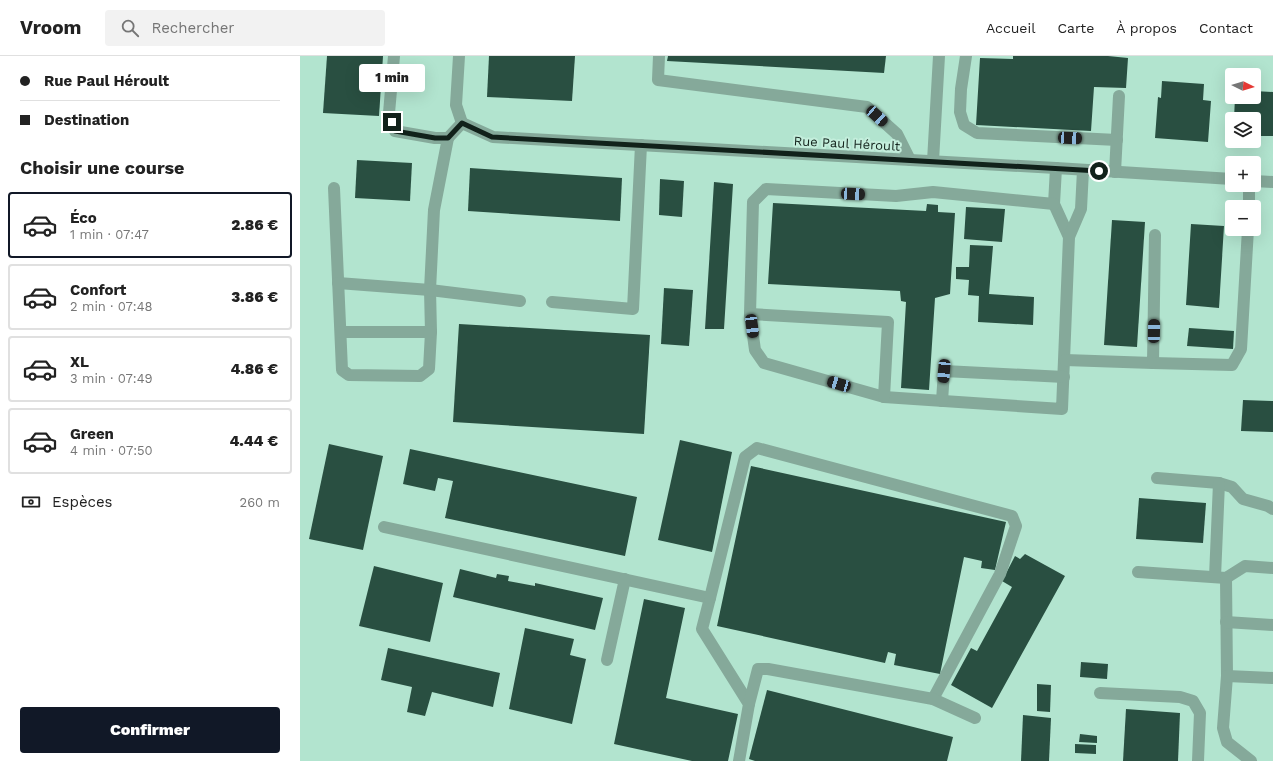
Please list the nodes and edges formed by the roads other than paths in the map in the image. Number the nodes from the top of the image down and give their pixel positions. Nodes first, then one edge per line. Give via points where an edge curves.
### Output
1 (394, 56) edge
2 (459, 56) edge
3 (659, 56) edge
4 (939, 56) edge
5 (966, 56) edge
6 (1119, 96) dead end
7 (462, 123) junction
8 (448, 138) junction
9 (1117, 140) junction
10 (640, 145) junction
11 (910, 160) junction
12 (933, 161) junction
13 (1056, 168) junction
14 (1083, 170) junction
15 (1115, 172) junction
16 (1225, 179) edge
17 (1261, 181) edge
18 (1273, 182) edge
19 (334, 188) dead end
20 (1054, 204) junction
21 (1155, 235) dead end
22 (1248, 236) edge
23 (1069, 237) junction
24 (338, 283) junction
25 (430, 290) junction
26 (520, 301) dead end
27 (552, 302) dead end
28 (750, 314) junction
29 (341, 332) junction
30 (431, 332) junction
31 (1065, 360) junction
32 (1153, 363) junction
33 (1064, 377) junction
34 (884, 397) junction
35 (942, 401) junction
36 (1157, 478) dead end
37 (1219, 483) junction
38 (1273, 509) edge
39 (384, 527) dead end
40 (1273, 568) edge
41 (1138, 572) dead end
42 (1220, 578) junction
43 (625, 579) junction
44 (710, 598) junction
45 (1226, 622) junction
46 (1273, 625) edge
47 (607, 660) dead end
48 (1227, 676) junction
49 (1273, 678) edge
50 (1100, 693) dead end
51 (933, 699) junction
52 (749, 704) junction
53 (975, 718) dead end
54 (739, 761) edge
55 (1198, 761) edge
56 (1251, 761) edge

1 - 8 street via 389,113 395,131
2 - 7 street via 456,105
3 - 11 street via 658,80 867,107 897,134
4 - 12 street
5 - 9 street via 960,112 964,125 977,133
6 - 9 street
7 - 8 street
7 - 10 street, Rue Paul Héroult via 492,137
8 - 25 street via 434,210
9 - 15 street
10 - 11 street, Rue Paul Héroult
10 - 27 street via 633,309
11 - 12 street, Rue Paul Héroult
12 - 13 street, Rue Paul Héroult
13 - 14 street, Rue Paul Héroult
13 - 20 street
14 - 15 street, Rue Paul Héroult
14 - 23 street via 1081,208
15 - 16 street, Rue Paul Héroult
17 - 18 street
19 - 24 street
20 - 23 street
20 - 28 street via 933,192 896,196 766,189 753,202
21 - 32 street
22 - 32 street via 1241,349 1232,365
23 - 31 street
24 - 25 street
24 - 29 street
25 - 26 street
25 - 30 street
28 - 34 street via 755,350 764,363
28 - 34 street via 888,322
29 - 30 street
29 - 30 street via 342,370 348,375 420,376 430,369
31 - 32 street
31 - 33 street
33 - 35 street via 944,371
33 - 35 street via 1062,409
34 - 35 street
36 - 37 street
37 - 38 street via 1232,487 1243,499
37 - 42 street
39 - 43 street
40 - 42 street via 1245,566
41 - 42 street
42 - 45 street
43 - 44 street
43 - 47 street
44 - 51 street via 745,457 757,448 1012,516 1016,526 1000,574
44 - 52 street via 702,629
45 - 46 street
45 - 48 street
48 - 49 street
48 - 56 street via 1224,728 1227,742
50 - 55 street via 1180,697 1193,701 1200,713
51 - 52 street via 758,669
51 - 53 street
52 - 54 street

